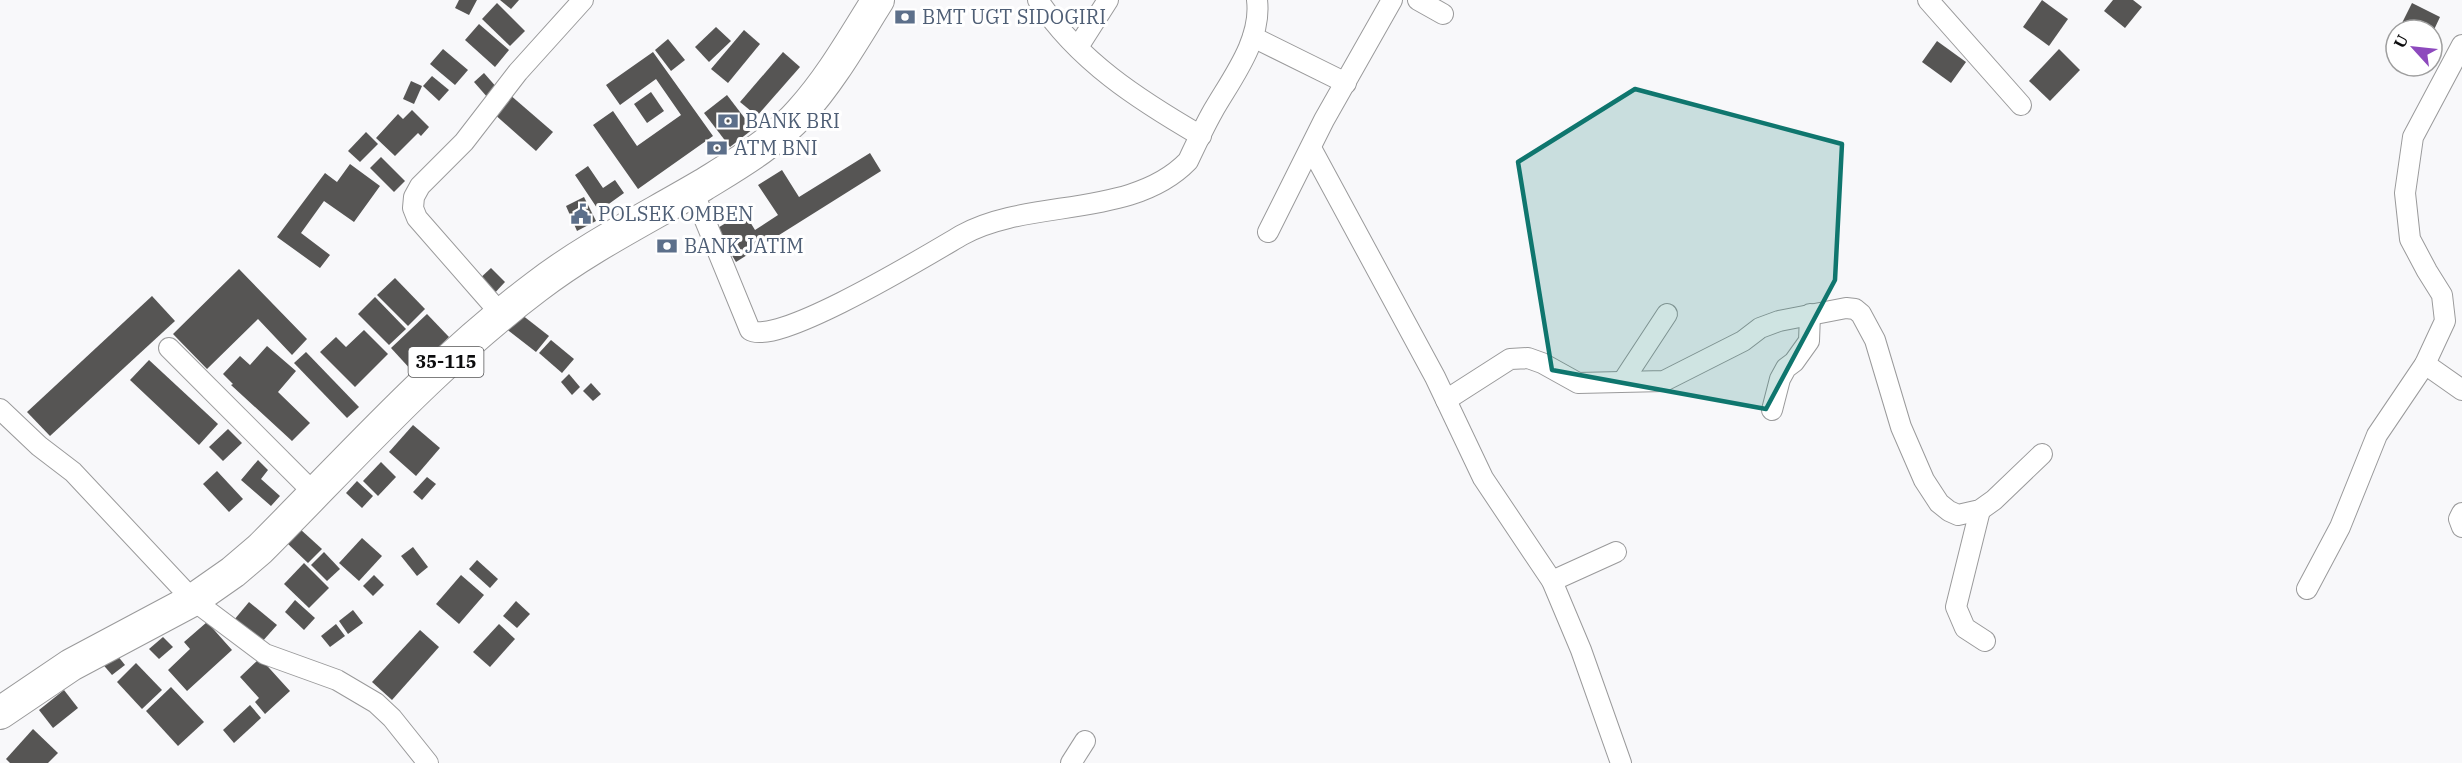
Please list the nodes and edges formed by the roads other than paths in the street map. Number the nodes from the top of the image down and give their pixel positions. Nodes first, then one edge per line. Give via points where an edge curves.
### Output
1 (583, 0) edge
2 (878, 0) edge
3 (1038, 0) edge
4 (1108, 0) edge
5 (1257, 0) edge
6 (1392, 0) edge
7 (1418, 0) edge
8 (1928, 0) edge
9 (1443, 14) dead end
10 (1253, 37) junction
11 (2462, 45) edge
12 (1077, 47) junction
13 (1346, 83) junction
14 (2022, 105) dead end
15 (1201, 136) junction
16 (1311, 148) junction
17 (693, 191) junction
18 (1268, 232) dead end
19 (501, 314) junction
20 (1667, 314) dead end
21 (1810, 314) junction
22 (169, 348) dead end
23 (2425, 364) junction
24 (1623, 381) junction
25 (2462, 390) edge
26 (1446, 400) junction
27 (0, 409) edge
28 (1772, 410) dead end
29 (2042, 454) dead end
30 (315, 494) junction
31 (1980, 510) junction
32 (2462, 513) edge
33 (2462, 527) edge
34 (1616, 552) dead end
35 (1552, 580) junction
36 (2307, 589) dead end
37 (194, 600) junction
38 (1985, 641) dead end
39 (0, 713) edge
40 (1085, 741) dead end
41 (428, 763) edge
42 (1071, 763) edge
43 (1621, 763) edge

1 - 19 street via 414,197 417,218
2 - 17 main road, 35-115 via 801,113 762,147
3 - 12 street
4 - 12 street
5 - 10 street via 1259,14
6 - 13 street
7 - 9 street
8 - 14 street
10 - 13 street
10 - 15 street
11 - 23 street via 2413,137 2405,194 2410,239 2442,295 2445,321
12 - 15 street via 1120,86
13 - 16 street
15 - 17 street via 1182,167 1147,189 1009,218 967,232 810,319 758,334 750,330 744,318
16 - 18 street
16 - 26 street
17 - 19 main road, 35-115 via 604,241
19 - 30 main road, 35-115 via 426,379
20 - 24 street
21 - 24 street via 1760,328 1743,341 1664,381
21 - 28 street via 1809,341 1780,379
21 - 31 street via 1846,308 1861,314 1875,340 1901,427 1924,480 1948,511 1958,515
22 - 30 street
23 - 25 street
23 - 36 street via 2378,435 2340,527
24 - 26 street via 1578,383 1528,358 1510,359
26 - 35 street via 1483,478
27 - 37 street via 73,472
29 - 31 street
30 - 37 main road, 35-115 via 260,549
31 - 38 street via 1956,607 1965,628
32 - 33 street
34 - 35 street
35 - 43 street
37 - 39 main road, 35-115 via 71,666
37 - 41 street via 265,654 337,680 376,703
40 - 42 street

